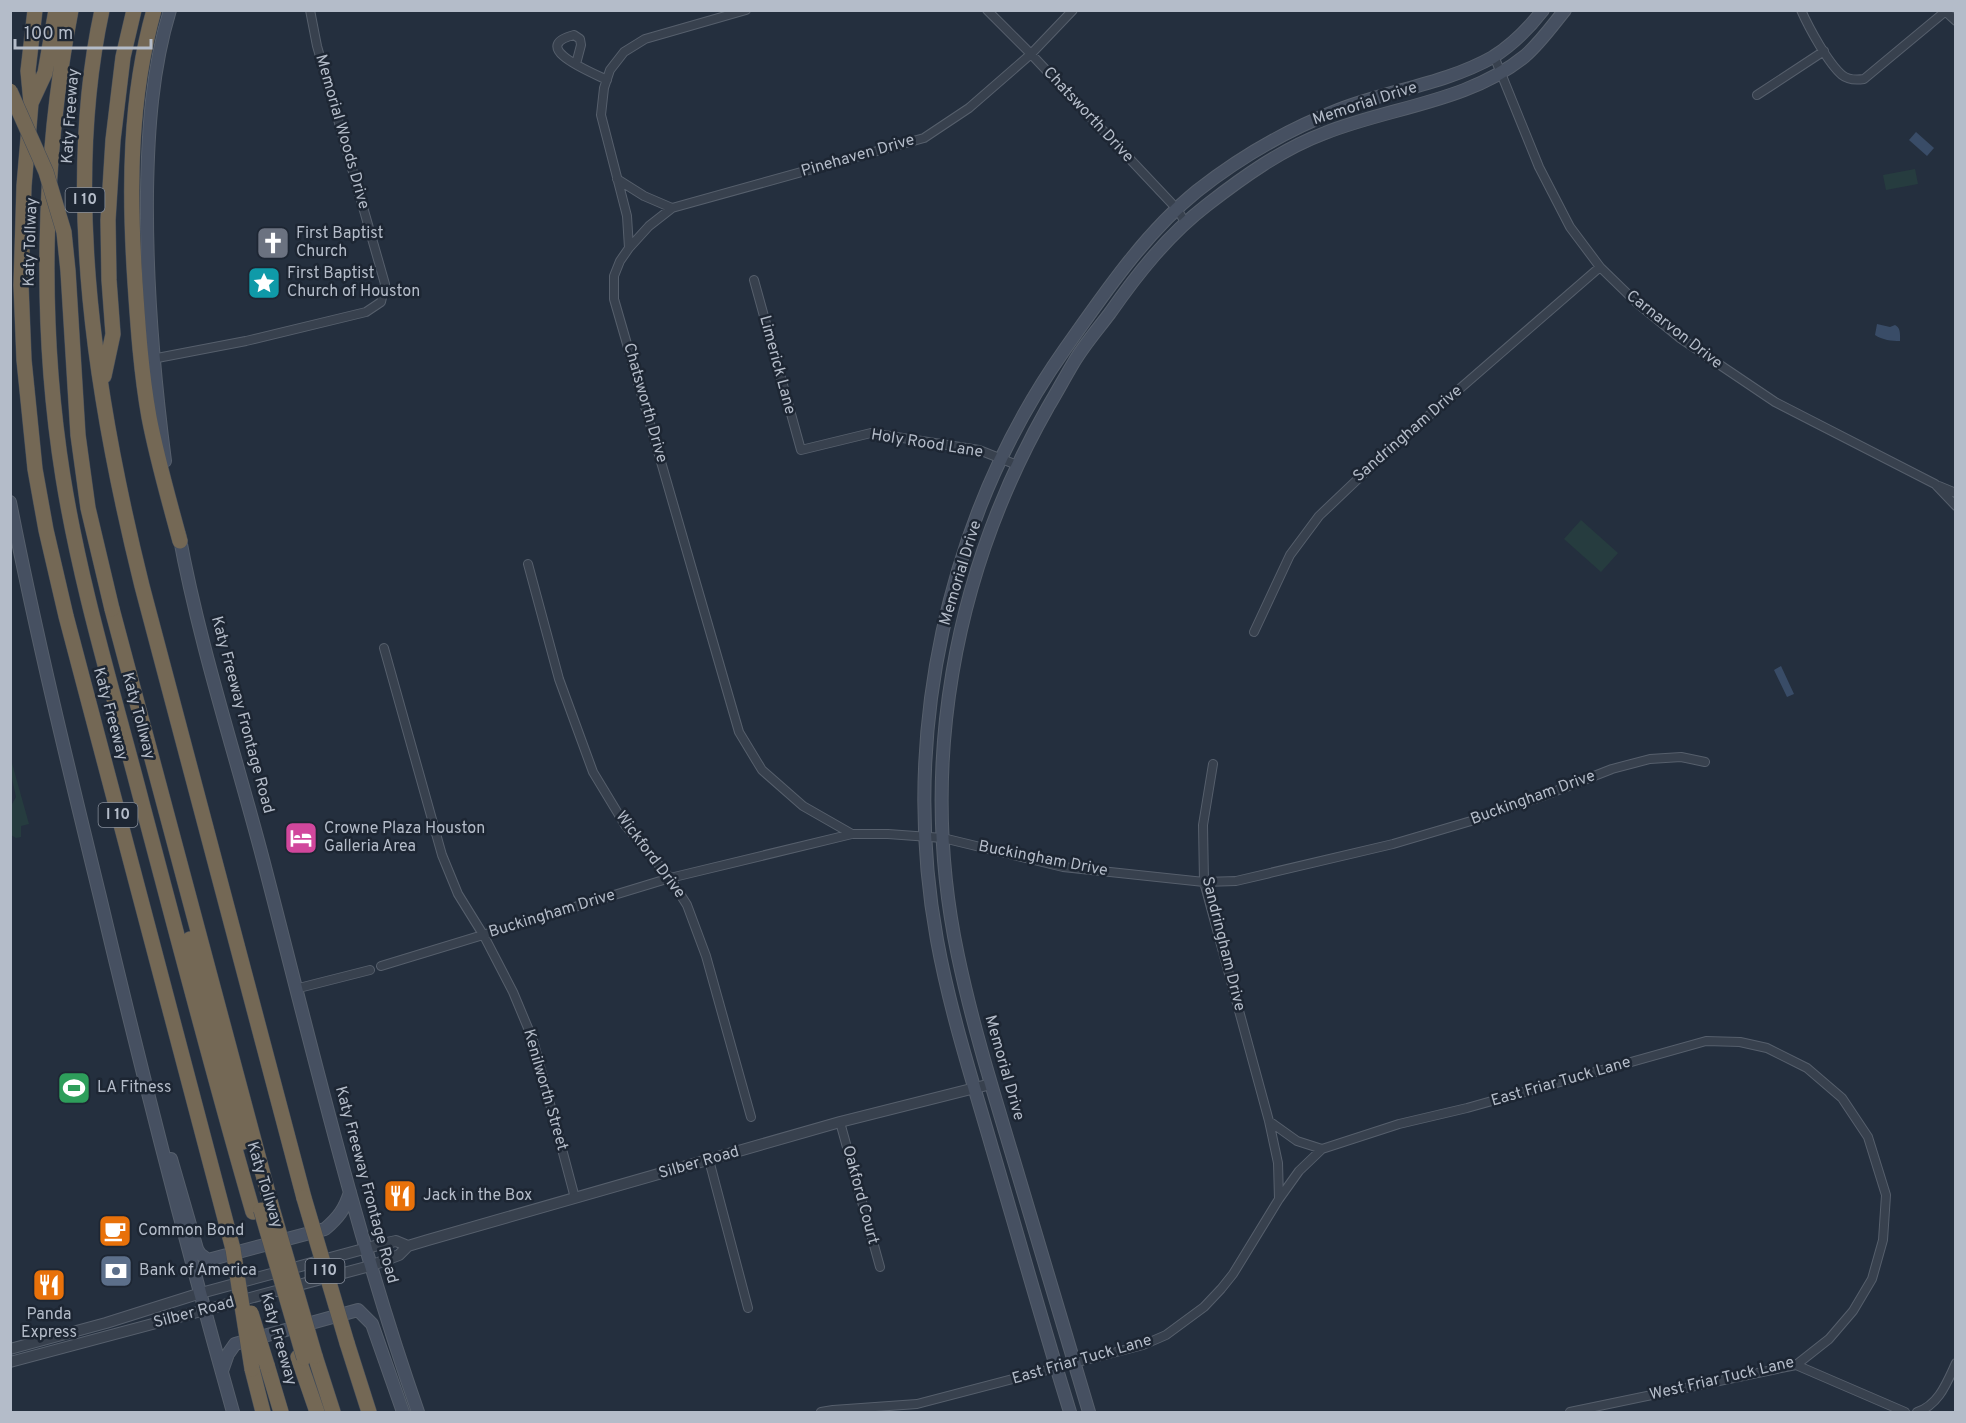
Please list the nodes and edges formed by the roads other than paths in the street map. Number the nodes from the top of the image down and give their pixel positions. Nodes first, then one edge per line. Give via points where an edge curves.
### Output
1 (35, 10) edge
2 (56, 10) edge
3 (71, 10) edge
4 (102, 10) edge
5 (154, 10) edge
6 (170, 10) edge
7 (310, 10) edge
8 (746, 10) edge
9 (987, 10) edge
10 (1073, 10) edge
11 (1544, 10) edge
12 (1565, 10) edge
13 (1801, 10) edge
14 (1945, 11) edge
15 (134, 15) edge
16 (1956, 21) edge
17 (1824, 51) junction
18 (1031, 54) junction
19 (1494, 56) junction
20 (576, 64) dead end
21 (1500, 71) junction
22 (607, 80) junction
23 (10, 91) edge
24 (1756, 95) dead end
25 (31, 103) junction
26 (10, 111) edge
27 (1288, 132) junction
28 (1295, 146) junction
29 (617, 179) junction
30 (672, 208) junction
31 (1177, 209) junction
32 (1185, 222) junction
33 (629, 249) junction
34 (1600, 267) junction
35 (754, 280) dead end
36 (152, 359) junction
37 (102, 390) junction
38 (801, 450) joint
39 (1002, 459) junction
40 (1017, 465) junction
41 (1935, 484) junction
42 (1956, 493) edge
43 (10, 502) edge
44 (1956, 506) edge
45 (180, 541) junction
46 (528, 564) dead end
47 (108, 610) junction
48 (1254, 632) dead end
49 (940, 639) junction
50 (957, 642) junction
51 (384, 648) dead end
52 (1705, 762) dead end
53 (1213, 764) dead end
54 (852, 834) junction
55 (926, 836) junction
56 (943, 838) junction
57 (670, 878) junction
58 (1204, 882) junction
59 (484, 936) junction
60 (381, 966) dead end
61 (370, 970) dead end
62 (296, 989) junction
63 (991, 1084) junction
64 (975, 1089) junction
65 (148, 1096) junction
66 (1849, 1108) joint
67 (751, 1117) dead end
68 (840, 1122) junction
69 (1269, 1122) junction
70 (1322, 1149) junction
71 (709, 1160) junction
72 (350, 1192) junction
73 (575, 1198) junction
74 (1279, 1199) junction
75 (262, 1210) junction
76 (408, 1246) junction
77 (365, 1249) junction
78 (1042, 1254) junction
79 (1024, 1258) junction
80 (370, 1266) junction
81 (880, 1267) dead end
82 (201, 1293) junction
83 (748, 1308) dead end
84 (205, 1310) junction
85 (10, 1349) edge
86 (306, 1357) junction
87 (10, 1362) edge
88 (1956, 1363) edge
89 (1074, 1364) junction
90 (1797, 1365) junction
91 (260, 1367) junction
92 (1057, 1369) junction
93 (221, 1371) junction
94 (233, 1413) edge
95 (263, 1413) edge
96 (281, 1413) edge
97 (319, 1413) edge
98 (333, 1413) edge
99 (369, 1413) edge
100 (403, 1413) edge
101 (418, 1413) edge
102 (821, 1413) edge
103 (1070, 1413) edge
104 (1089, 1413) edge
105 (1570, 1413) edge
106 (1905, 1413) edge
107 (1917, 1413) edge

1 - 25 highway via 28,71
2 - 25 highway, Katy Freeway / I 10 via 45,73
3 - 75 highway, Katy Tollway via 55,137 47,291 51,376 63,479 88,598 219,1097
4 - 37 highway, Katy Freeway / I 10 via 88,107 85,197 86,245
5 - 45 highway via 134,124 133,252 138,335 149,417
6 - 36 main road, Katy Freeway Frontage Road via 153,87 148,156
7 - 36 street, Memorial Woods Drive via 385,284 381,302 366,312 339,319
8 - 22 street via 645,39 624,52
9 - 18 street, Chatsworth Drive
10 - 18 street, Pinehaven Drive
11 - 19 main road, Memorial Drive via 1528,29
12 - 21 main road, Memorial Drive via 1537,44
13 - 17 street
14 - 16 street
14 - 17 street via 1864,79 1842,76
15 - 37 highway via 119,85 112,148 108,220 113,334
17 - 24 street
18 - 30 street, Pinehaven Drive via 969,108 924,138
18 - 31 street, Chatsworth Drive
19 - 21 street, Carnarvon Drive
19 - 27 main road, Memorial Drive via 1444,79 1342,108
20 - 22 street
21 - 28 main road, Memorial Drive via 1449,95 1324,133
21 - 34 street, Carnarvon Drive via 1539,167 1570,227
22 - 29 street via 601,115
23 - 47 highway, bridge via 46,172 64,232 78,435
25 - 91 highway, Katy Freeway / I 10, bridge via 23,198 22,295 27,398 41,503 66,616 233,1249
26 - 47 highway via 39,175 54,225 71,455 82,521
27 - 28 main road
27 - 31 main road, Memorial Drive via 1219,174
28 - 32 main road, Memorial Drive
29 - 30 street
29 - 33 street via 627,216
30 - 33 street, Pinehaven Drive
31 - 32 street, Chatsworth Drive
31 - 39 main road, Memorial Drive via 1106,292 1038,388
32 - 40 main road, Memorial Drive via 1126,289 1076,358
33 - 54 street, Chatsworth Drive via 614,276 614,299 739,732 762,770 803,806
34 - 41 street, Carnarvon Drive via 1680,338 1756,390
34 - 48 street, Sandringham Drive via 1319,516 1290,555
35 - 38 street, Limerick Lane
36 - 45 main road, Katy Freeway Frontage Road
37 - 99 highway, Katy Freeway / I 10, bridge via 142,586 304,1198
38 - 39 street, Holy Rood Lane via 871,433 979,450
39 - 40 street, Holy Rood Lane
39 - 49 main road, Memorial Drive via 963,556
40 - 50 main road, Memorial Drive via 991,527
41 - 42 street
41 - 44 street, Carnarvon Drive
43 - 65 main road via 34,623
45 - 62 main road, Katy Freeway Frontage Road
46 - 57 street, Wickford Drive via 559,679 593,772 625,825
47 - 75 highway
49 - 50 main road
49 - 55 main road, Memorial Drive via 927,730
50 - 56 main road, Memorial Drive via 944,728
51 - 59 street, Kenilworth Street via 442,855 458,894
52 - 58 street, Buckingham Drive via 1681,757 1650,759 1393,844 1236,881
53 - 58 street, Sandringham Drive via 1203,825
54 - 55 street, Buckingham Drive
54 - 57 street, Buckingham Drive
55 - 56 street, Buckingham Drive
55 - 64 main road, Memorial Drive via 936,938
56 - 58 street, Buckingham Drive via 1063,867
56 - 63 main road, Memorial Drive via 957,954
57 - 59 street, Buckingham Drive
57 - 67 street, Wickford Drive via 687,905 706,956
58 - 69 street, Sandringham Drive
59 - 60 street, Buckingham Drive
59 - 73 street, Kenilworth Street via 533,1040
61 - 62 street
62 - 72 main road, Katy Freeway Frontage Road
63 - 64 street, Silber Road
63 - 78 main road, Memorial Drive
64 - 68 street, Silber Road
64 - 79 main road, Memorial Drive
65 - 72 main road via 178,1177 197,1249 204,1258 214,1261 325,1229 345,1207
65 - 82 main road
66 - 70 street, East Friar Tuck Lane via 1807,1068 1767,1048 1706,1041 1399,1124
66 - 90 street, West Friar Tuck Lane via 1868,1137 1886,1195 1882,1240 1872,1279 1853,1311 1829,1339
68 - 71 street, Silber Road
68 - 81 street, Oakford Court
69 - 70 street via 1297,1141
69 - 74 street, Sandringham Drive via 1278,1163
70 - 74 street, East Friar Tuck Lane via 1299,1171
71 - 73 street, Silber Road
71 - 83 street
72 - 77 main road, Katy Freeway Frontage Road
73 - 76 street, Silber Road
74 - 89 street, East Friar Tuck Lane via 1233,1274 1204,1307 1166,1335
75 - 86 highway, bridge
76 - 77 street, Silber Road via 396,1241
76 - 80 street, Silber Road via 399,1255
77 - 80 main road, Katy Freeway Frontage Road
77 - 82 street, Silber Road
78 - 79 main road
78 - 89 main road, Memorial Drive
79 - 92 main road, Memorial Drive
80 - 84 street, Silber Road
80 - 101 main road, Katy Freeway Frontage Road
82 - 84 main road
82 - 85 street, Silber Road
84 - 87 street, Silber Road
84 - 93 main road
86 - 97 highway
86 - 98 highway
88 - 107 street via 1934,1402
89 - 92 street, East Friar Tuck Lane
89 - 104 main road, Memorial Drive
90 - 105 street, West Friar Tuck Lane
90 - 106 street
91 - 95 highway
91 - 96 highway, Katy Freeway
92 - 102 street, East Friar Tuck Lane via 917,1404
92 - 103 main road, Memorial Drive
93 - 94 main road
93 - 100 main road via 234,1344 358,1310 372,1324

